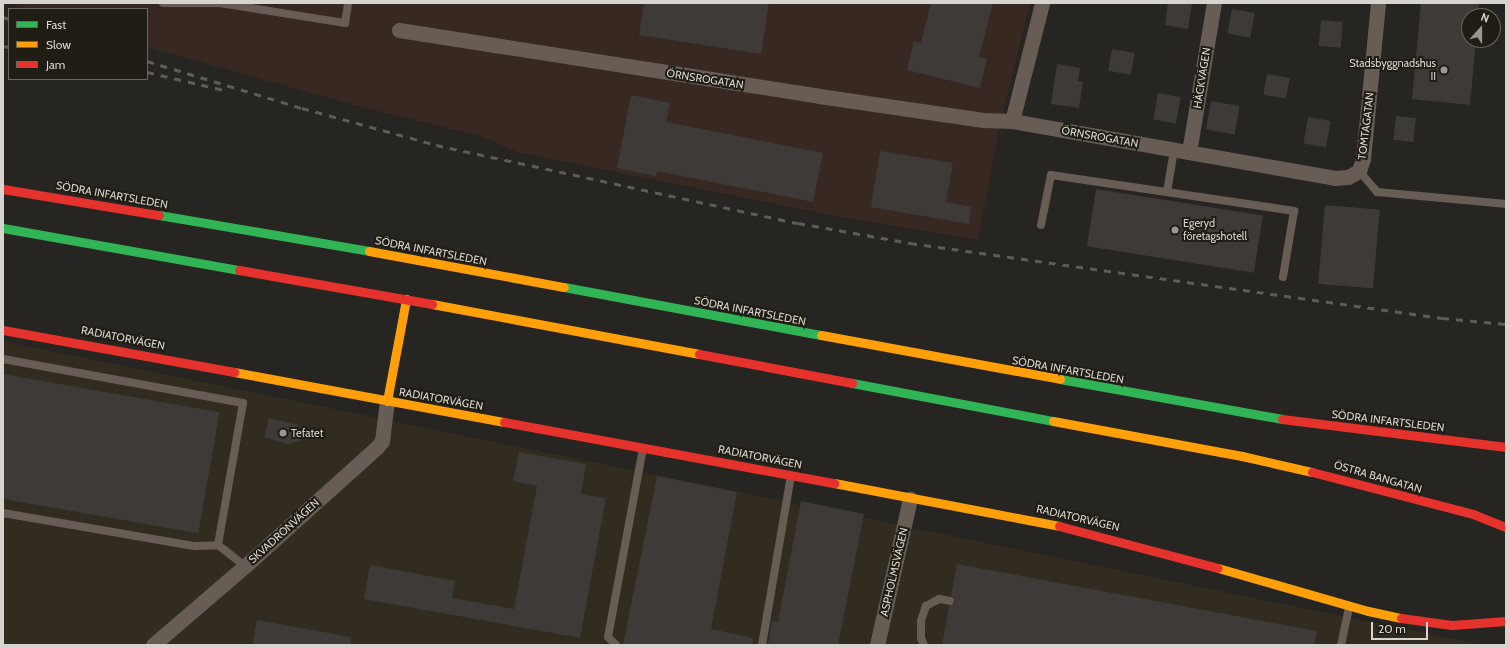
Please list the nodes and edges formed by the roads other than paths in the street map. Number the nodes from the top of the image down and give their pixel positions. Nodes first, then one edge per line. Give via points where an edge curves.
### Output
1 (163, 3) edge
2 (348, 3) edge
3 (1042, 3) edge
4 (1214, 3) edge
5 (1378, 3) edge
6 (398, 30) dead end
7 (1012, 121) junction
8 (1174, 150) junction
9 (1189, 152) junction
10 (1359, 171) junction
11 (3, 189) edge
12 (1167, 192) junction
13 (1506, 204) edge
14 (1041, 225) dead end
15 (3, 228) edge
16 (1284, 277) dead end
17 (406, 299) junction
18 (3, 330) edge
19 (3, 359) edge
20 (387, 401) junction
21 (644, 447) junction
22 (1506, 447) edge
23 (792, 476) junction
24 (910, 499) junction
25 (1412, 499) junction
26 (3, 513) edge
27 (1447, 517) dead end
28 (1506, 527) edge
29 (218, 544) junction
30 (245, 566) junction
31 (950, 601) dead end
32 (1349, 605) junction
33 (1506, 621) edge
34 (153, 645) edge
35 (616, 645) edge
36 (762, 645) edge
37 (877, 645) edge
38 (924, 645) edge
39 (1341, 645) edge

1 - 2 lane via 220,3 345,23
3 - 7 street
4 - 9 street, HÄCKVÄGEN
5 - 10 street, TOMTAGATAN via 1363,159
6 - 7 street, ÖRNSROGATAN via 827,98 983,120
7 - 8 street, ÖRNSROGATAN
8 - 9 street, ÖRNSROGATAN
8 - 12 lane
9 - 10 street, TOMTAGATAN via 1335,178
10 - 13 lane via 1377,192
11 - 22 main road, SÖDRA INFARTSLEDEN via 324,243 1247,414
12 - 14 lane via 1051,175
12 - 16 lane via 1294,211
15 - 17 main road
17 - 20 main road
17 - 25 main road, ÖSTRA BANGATAN via 991,406 1242,456 1375,487
18 - 20 main road, RADIATORVÄGEN
19 - 29 lane via 243,403
20 - 21 main road, RADIATORVÄGEN
20 - 30 street, SKVADRONVÄGEN via 382,441 377,447
21 - 23 main road, RADIATORVÄGEN
21 - 35 lane via 608,637
23 - 24 main road, RADIATORVÄGEN
23 - 36 lane
24 - 32 main road, RADIATORVÄGEN via 1094,533
24 - 37 street, ASPHOLMSVÄGEN
25 - 27 main road
25 - 28 main road, ÖSTRA BANGATAN via 1473,514
26 - 29 lane via 195,546
29 - 30 lane
30 - 34 street, SKVADRONVÄGEN
31 - 38 lane via 939,599 926,606 921,621
32 - 33 main road, RADIATORVÄGEN via 1417,621 1452,625
32 - 39 lane

